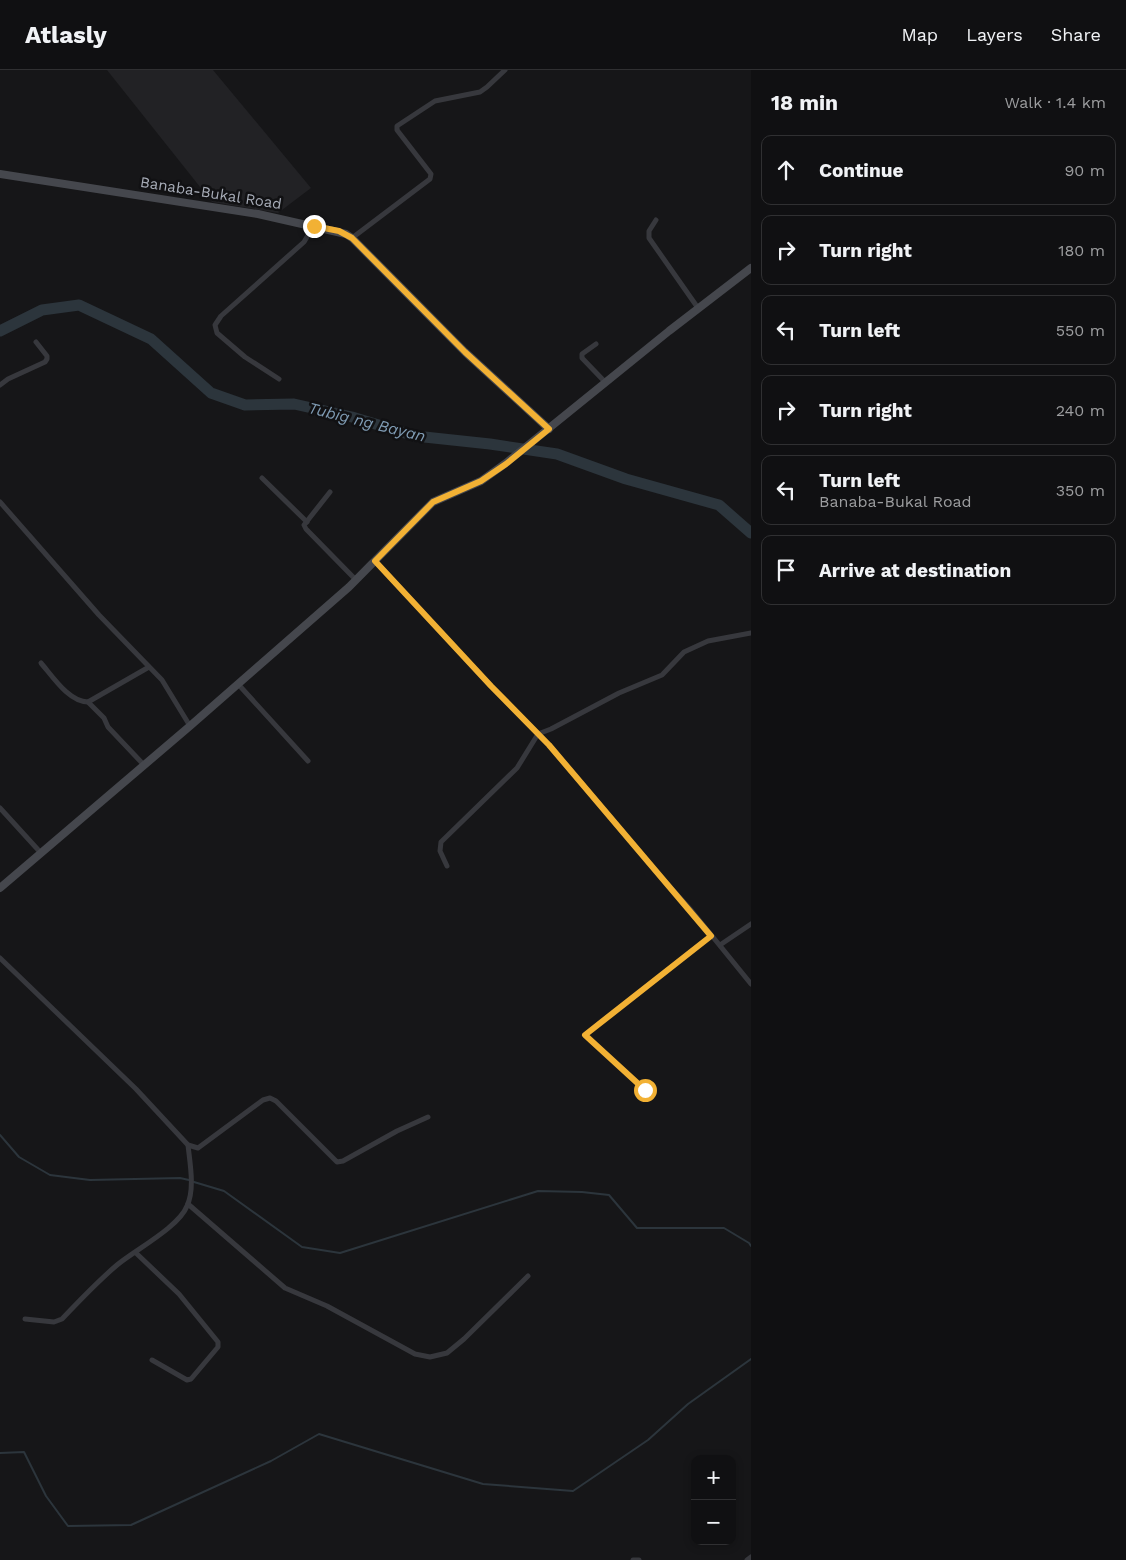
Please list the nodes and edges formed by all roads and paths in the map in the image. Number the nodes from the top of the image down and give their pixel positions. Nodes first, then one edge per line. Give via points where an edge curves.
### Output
1 (505, 70) edge
2 (0, 174) edge
3 (656, 220) dead end
4 (314, 226) junction
5 (352, 238) junction
6 (751, 268) edge
7 (698, 308) junction
8 (36, 342) dead end
9 (596, 344) dead end
10 (279, 378) dead end
11 (606, 383) junction
12 (0, 385) edge
13 (549, 429) junction
14 (262, 478) dead end
15 (330, 492) dead end
16 (0, 502) edge
17 (307, 522) junction
18 (375, 561) junction
19 (356, 580) junction
20 (751, 633) edge
21 (41, 663) dead end
22 (149, 667) junction
23 (238, 684) junction
24 (88, 702) junction
25 (190, 726) junction
26 (538, 734) junction
27 (308, 761) dead end
28 (143, 764) junction
29 (0, 808) edge
30 (41, 852) junction
31 (447, 866) dead end
32 (0, 888) edge
33 (751, 924) edge
34 (711, 936) junction
35 (720, 945) junction
36 (0, 958) edge
37 (751, 984) edge
38 (645, 1090) dead end
39 (428, 1117) dead end
40 (188, 1145) junction
41 (188, 1204) junction
42 (136, 1253) junction
43 (528, 1276) dead end
44 (25, 1319) dead end
45 (152, 1360) dead end
46 (751, 1557) edge
47 (632, 1560) edge
48 (639, 1560) edge
49 (747, 1560) edge

1 - 5 street via 480,92 435,101 398,126 396,130 431,174 430,179
2 - 4 main road, Banaba-Bukal Road via 236,210
3 - 7 street via 649,231 649,238
4 - 5 main road, Banaba-Bukal Road via 339,231
4 - 10 street via 304,242 215,325 217,333 245,357
5 - 13 main road, Banaba-Bukal Road via 465,352
6 - 7 main road
7 - 11 main road
8 - 12 street via 47,360
9 - 11 street via 582,354 582,358
11 - 13 main road
13 - 18 main road via 481,481 433,502
14 - 17 street
15 - 17 street
16 - 22 street
17 - 19 street via 304,525 306,529
18 - 19 main road
18 - 26 street
19 - 23 main road
20 - 26 street via 708,641 684,652 662,674
21 - 24 street via 71,696
22 - 24 street
22 - 25 street via 162,680
23 - 25 main road
23 - 27 street
24 - 28 street
25 - 28 main road
26 - 31 street via 517,768 441,842 440,851
26 - 34 street
28 - 30 main road
29 - 30 street
30 - 32 main road
33 - 35 street
34 - 35 street
34 - 38 street via 585,1035
35 - 37 street
36 - 40 street via 136,1089
39 - 40 street via 337,1162 270,1098 198,1148
40 - 41 street
41 - 42 street via 183,1215
41 - 43 street via 284,1288 327,1306 415,1354 430,1357 447,1353
42 - 44 street via 96,1284 62,1319 54,1322
42 - 45 street via 179,1294 218,1342 218,1347 186,1380
46 - 49 street
47 - 48 street

